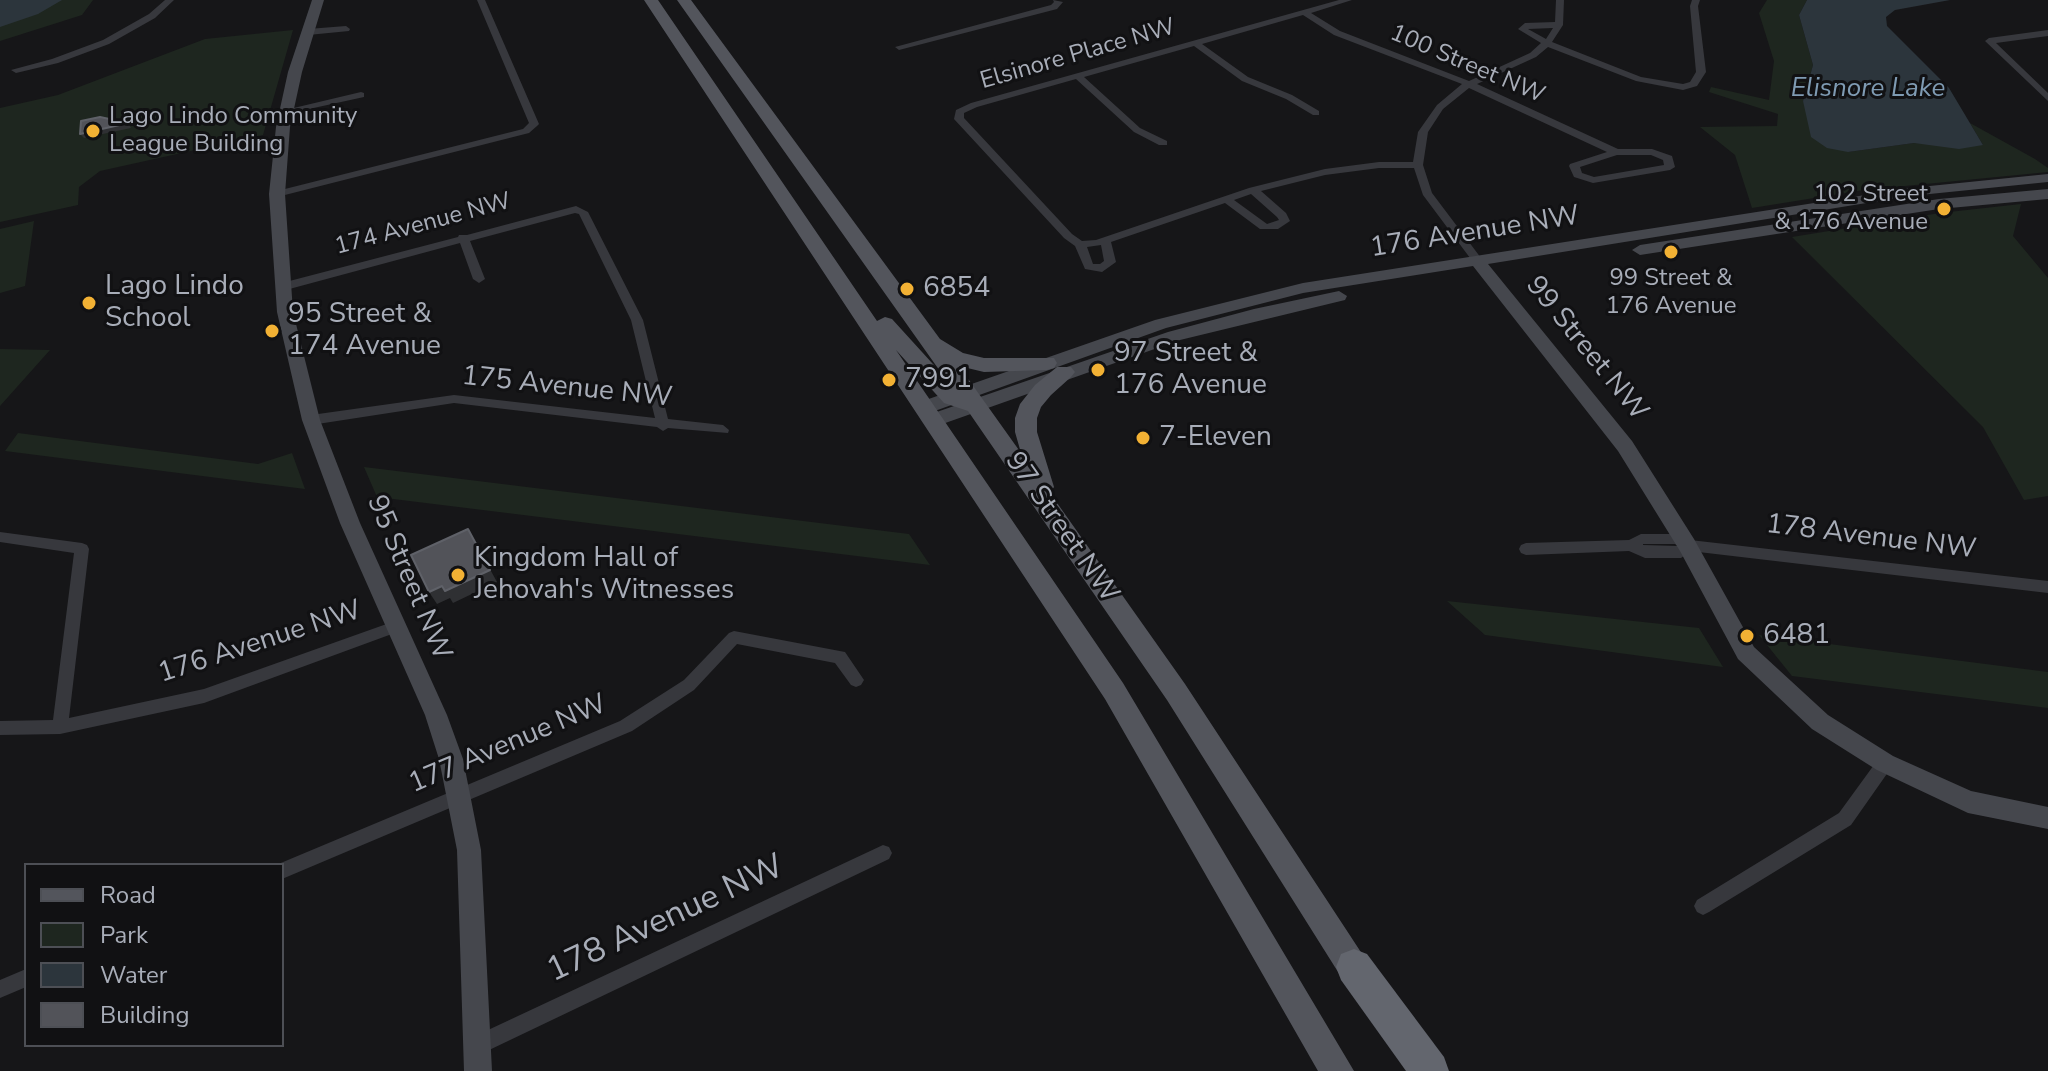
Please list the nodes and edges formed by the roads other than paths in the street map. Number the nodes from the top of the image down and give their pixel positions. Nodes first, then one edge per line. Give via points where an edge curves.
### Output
1 (170, 0) edge
2 (318, 0) edge
3 (481, 0) edge
4 (651, 0) edge
5 (684, 0) edge
6 (1057, 0) edge
7 (1348, 0) edge
8 (1560, 0) edge
9 (1696, 0) edge
10 (1304, 12) junction
11 (1559, 25) junction
12 (346, 29) dead end
13 (308, 32) junction
14 (2048, 33) edge
15 (1195, 43) junction
16 (1547, 43) junction
17 (899, 47) dead end
18 (16, 70) dead end
19 (1078, 76) junction
20 (1467, 85) junction
21 (361, 95) dead end
22 (2048, 98) edge
23 (286, 111) junction
24 (1316, 113) dead end
25 (1163, 143) dead end
26 (1616, 152) junction
27 (1418, 165) junction
28 (2048, 178) edge
29 (1253, 190) junction
30 (277, 194) junction
31 (2048, 194) edge
32 (1228, 200) junction
33 (463, 237) junction
34 (1105, 240) junction
35 (1080, 244) junction
36 (1482, 266) junction
37 (832, 267) junction
38 (479, 279) dead end
39 (282, 287) junction
40 (931, 342) junction
41 (1056, 368) junction
42 (964, 398) junction
43 (930, 413) junction
44 (311, 420) junction
45 (663, 426) junction
46 (723, 430) dead end
47 (1050, 513) junction
48 (0, 537) edge
49 (1687, 545) junction
50 (1526, 549) dead end
51 (2048, 587) edge
52 (395, 627) junction
53 (856, 680) dead end
54 (60, 727) junction
55 (0, 728) edge
56 (1885, 763) junction
57 (460, 797) junction
58 (2048, 818) edge
59 (883, 853) dead end
60 (284, 870) edge
61 (1703, 906) dead end
62 (1354, 967) junction
63 (24, 979) edge
64 (0, 989) edge
65 (478, 1045) junction
66 (478, 1071) edge
67 (1337, 1071) edge
68 (1416, 1071) edge
69 (1430, 1071) edge

1 - 18 street via 106,42
2 - 13 street, 95 Street NW
3 - 30 street via 534,124 526,131
4 - 37 main road, 97 Street NW
5 - 40 main road, 97 Street NW
6 - 17 street via 1054,7
7 - 10 street, Elsinore Place NW
8 - 11 street
9 - 16 street via 1701,72 1694,84 1639,79
10 - 15 street, Elsinore Place NW
10 - 20 street, 100 Street NW via 1337,33
11 - 16 street
11 - 16 street via 1523,27
12 - 13 street
13 - 23 street, 95 Street NW
14 - 22 street via 1989,41
15 - 19 street, Elsinore Place NW
15 - 24 street via 1245,79
16 - 20 street via 1533,55
19 - 25 street via 1137,130
19 - 35 street, Elsinore Place NW via 974,105 959,112 959,119
20 - 26 street, 100 Street NW
20 - 27 street via 1440,107 1423,132
21 - 23 street
23 - 30 street, 95 Street NW
26 - 26 street, 100 Street NW via 1574,166 1578,175 1593,180 1670,167 1668,158 1652,152
27 - 29 street via 1325,172
27 - 36 street, 99 Street NW via 1427,193
28 - 36 street, 176 Avenue NW via 1910,192
29 - 32 street
29 - 32 street via 1285,221 1264,227
30 - 39 street, 95 Street NW
31 - 36 street, 176 Avenue NW
32 - 34 street
33 - 38 street
33 - 39 street, 174 Avenue NW
33 - 45 street, 174 Avenue NW via 576,209 583,212 637,320
34 - 35 street
34 - 35 street via 1110,262 1102,268 1089,267
36 - 41 street, 176 Avenue NW via 1265,296 1161,324
36 - 49 street, 99 Street NW via 1625,446
37 - 42 main road
37 - 43 main road, 97 Street NW
39 - 44 street, 95 Street NW
40 - 41 main road via 956,358 984,365
40 - 42 main road, 97 Street NW
41 - 42 street, 176 Avenue NW
41 - 47 main road via 1026,418
42 - 43 street, 176 Avenue NW
42 - 47 main road, 97 Street NW
43 - 67 main road, 97 Street NW via 1114,691
44 - 45 street, 175 Avenue NW via 454,399
44 - 52 street, 95 Street NW
45 - 46 street, 175 Avenue NW
47 - 62 main road, 97 Street NW via 1176,692
48 - 54 street via 82,549
49 - 50 street via 1681,552 1645,552 1631,545
49 - 51 street, 178 Avenue NW
49 - 56 street, 99 Street NW via 1746,653 1820,722
52 - 54 street, 176 Avenue NW via 204,696
52 - 57 street, 95 Street NW via 436,715
53 - 57 street, 177 Avenue NW via 840,657 734,637 689,685 626,726
54 - 55 street, 176 Avenue NW
56 - 58 street, 99 Street NW via 1968,802
56 - 61 street via 1845,819
57 - 60 street, 177 Avenue NW
57 - 65 street, 95 Street NW via 471,880
59 - 65 street, 178 Avenue NW
62 - 68 main road, 97 Street NW
62 - 69 highway
63 - 64 street
65 - 66 street, 95 Street NW

